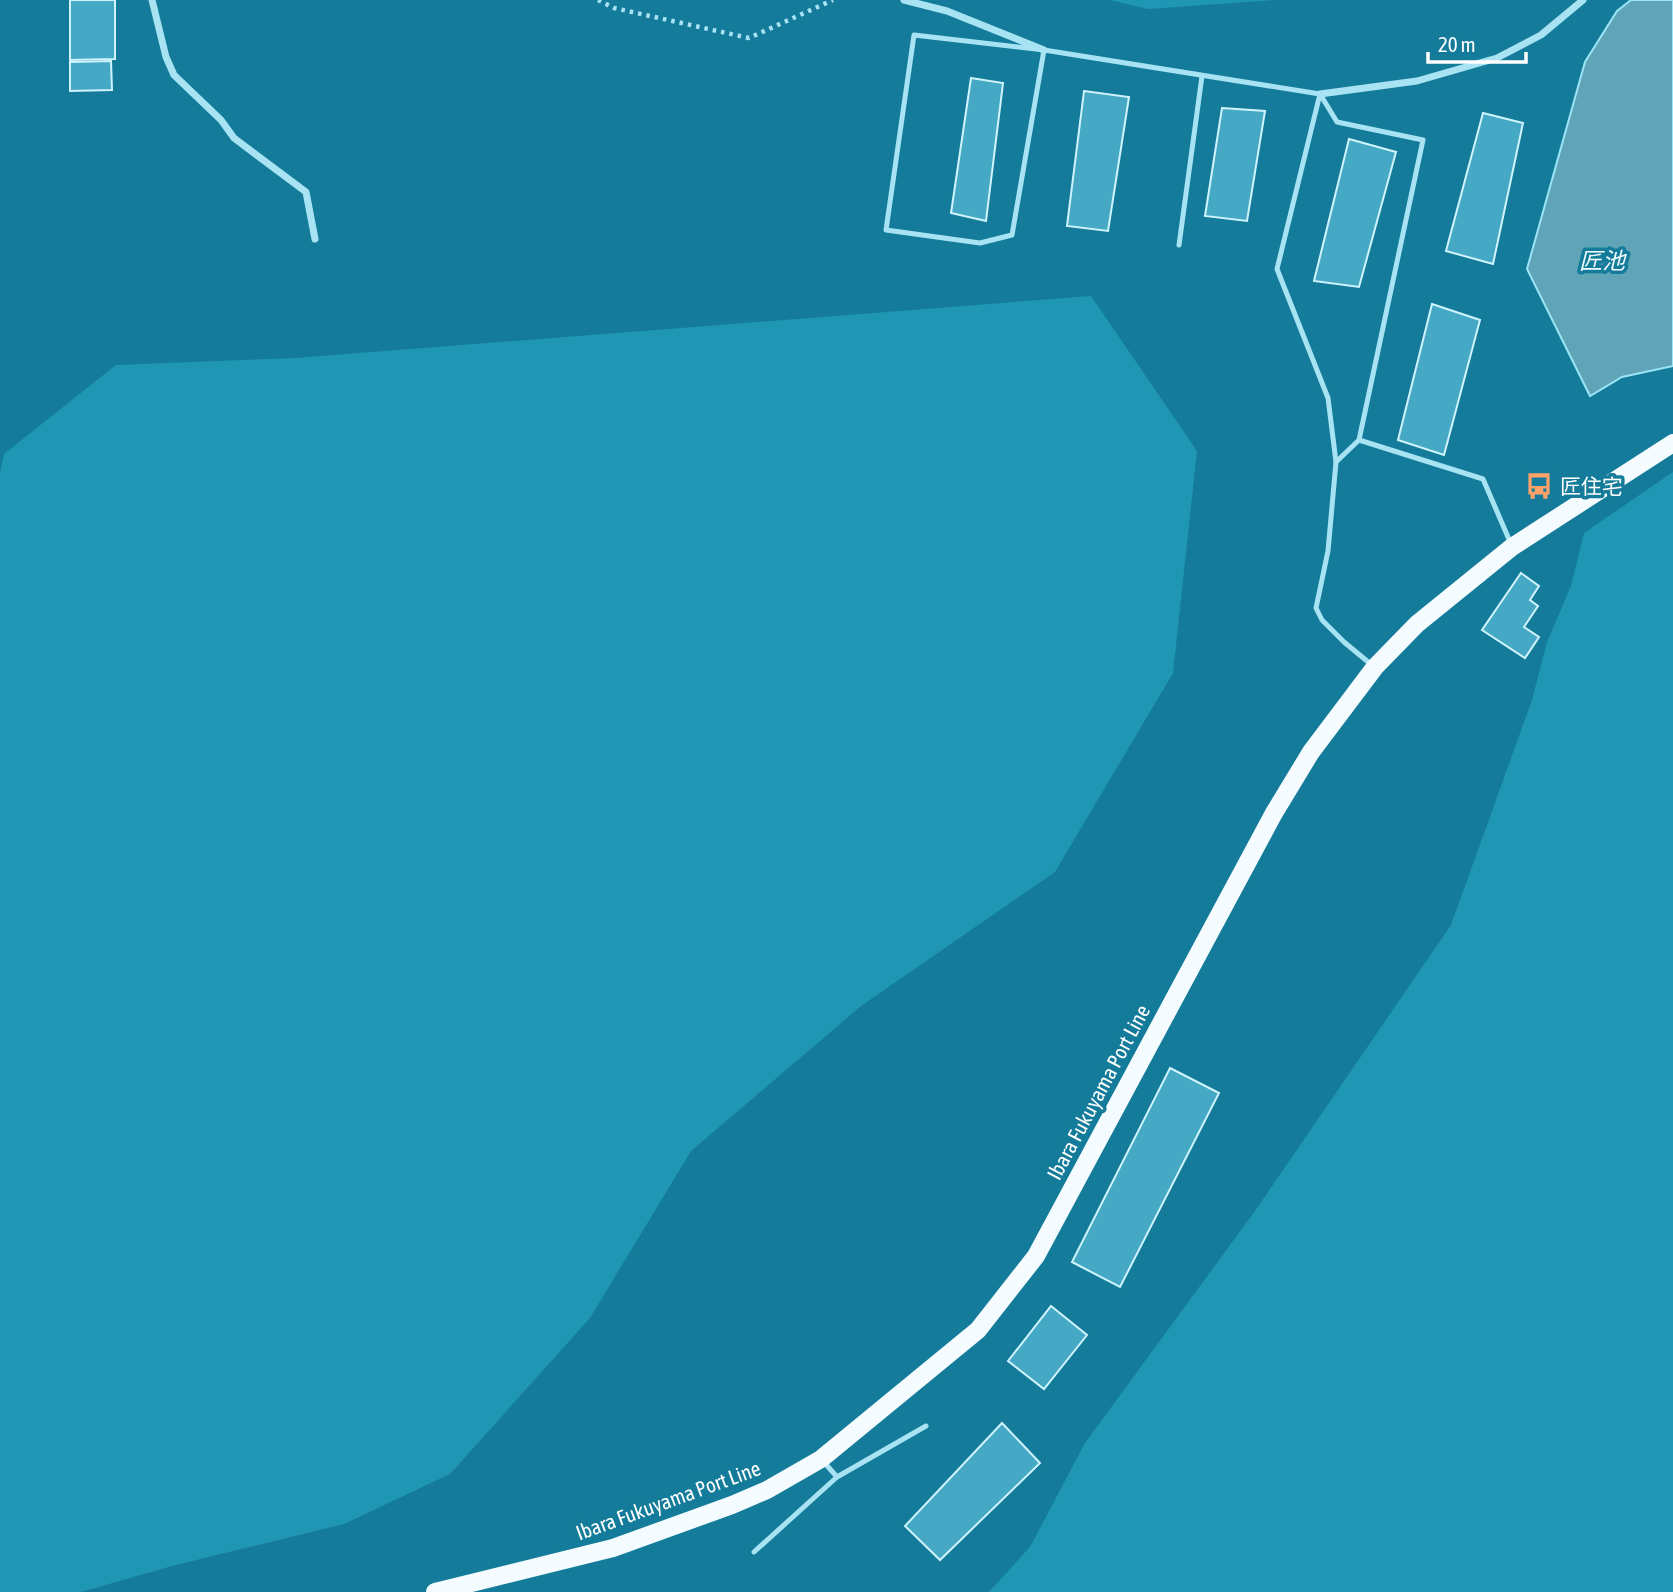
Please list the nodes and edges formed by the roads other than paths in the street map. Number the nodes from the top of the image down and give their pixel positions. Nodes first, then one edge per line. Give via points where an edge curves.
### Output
1 (152, 0) edge
2 (1583, 0) edge
3 (904, 1) edge
4 (1044, 50) junction
5 (1202, 76) junction
6 (1320, 94) junction
7 (315, 239) dead end
8 (1179, 245) dead end
9 (1359, 440) junction
10 (1673, 443) edge
11 (1336, 462) junction
12 (1512, 547) junction
13 (1375, 667) junction
14 (926, 1426) dead end
15 (821, 1459) junction
16 (837, 1477) junction
17 (754, 1552) dead end
18 (435, 1592) edge

1 - 7 street via 174,75 234,138 306,192
2 - 6 street via 1541,35 1497,58 1417,81
3 - 4 street via 947,11
4 - 4 lane via 914,35 886,230 981,243 1012,235
4 - 5 lane
5 - 6 lane
5 - 8 lane
6 - 9 lane via 1337,122 1423,139
6 - 11 lane via 1277,269 1328,398
9 - 11 lane
9 - 12 lane via 1483,479
10 - 12 main road, Ibara Fukuyama Port Line
11 - 13 lane via 1328,551 1316,608 1343,642
12 - 13 main road, Ibara Fukuyama Port Line via 1417,624
13 - 15 main road, Ibara Fukuyama Port Line via 1311,752 1273,813 1036,1256 978,1330
14 - 16 lane
15 - 16 lane
15 - 18 main road, Ibara Fukuyama Port Line via 732,1505 613,1548
16 - 17 lane

